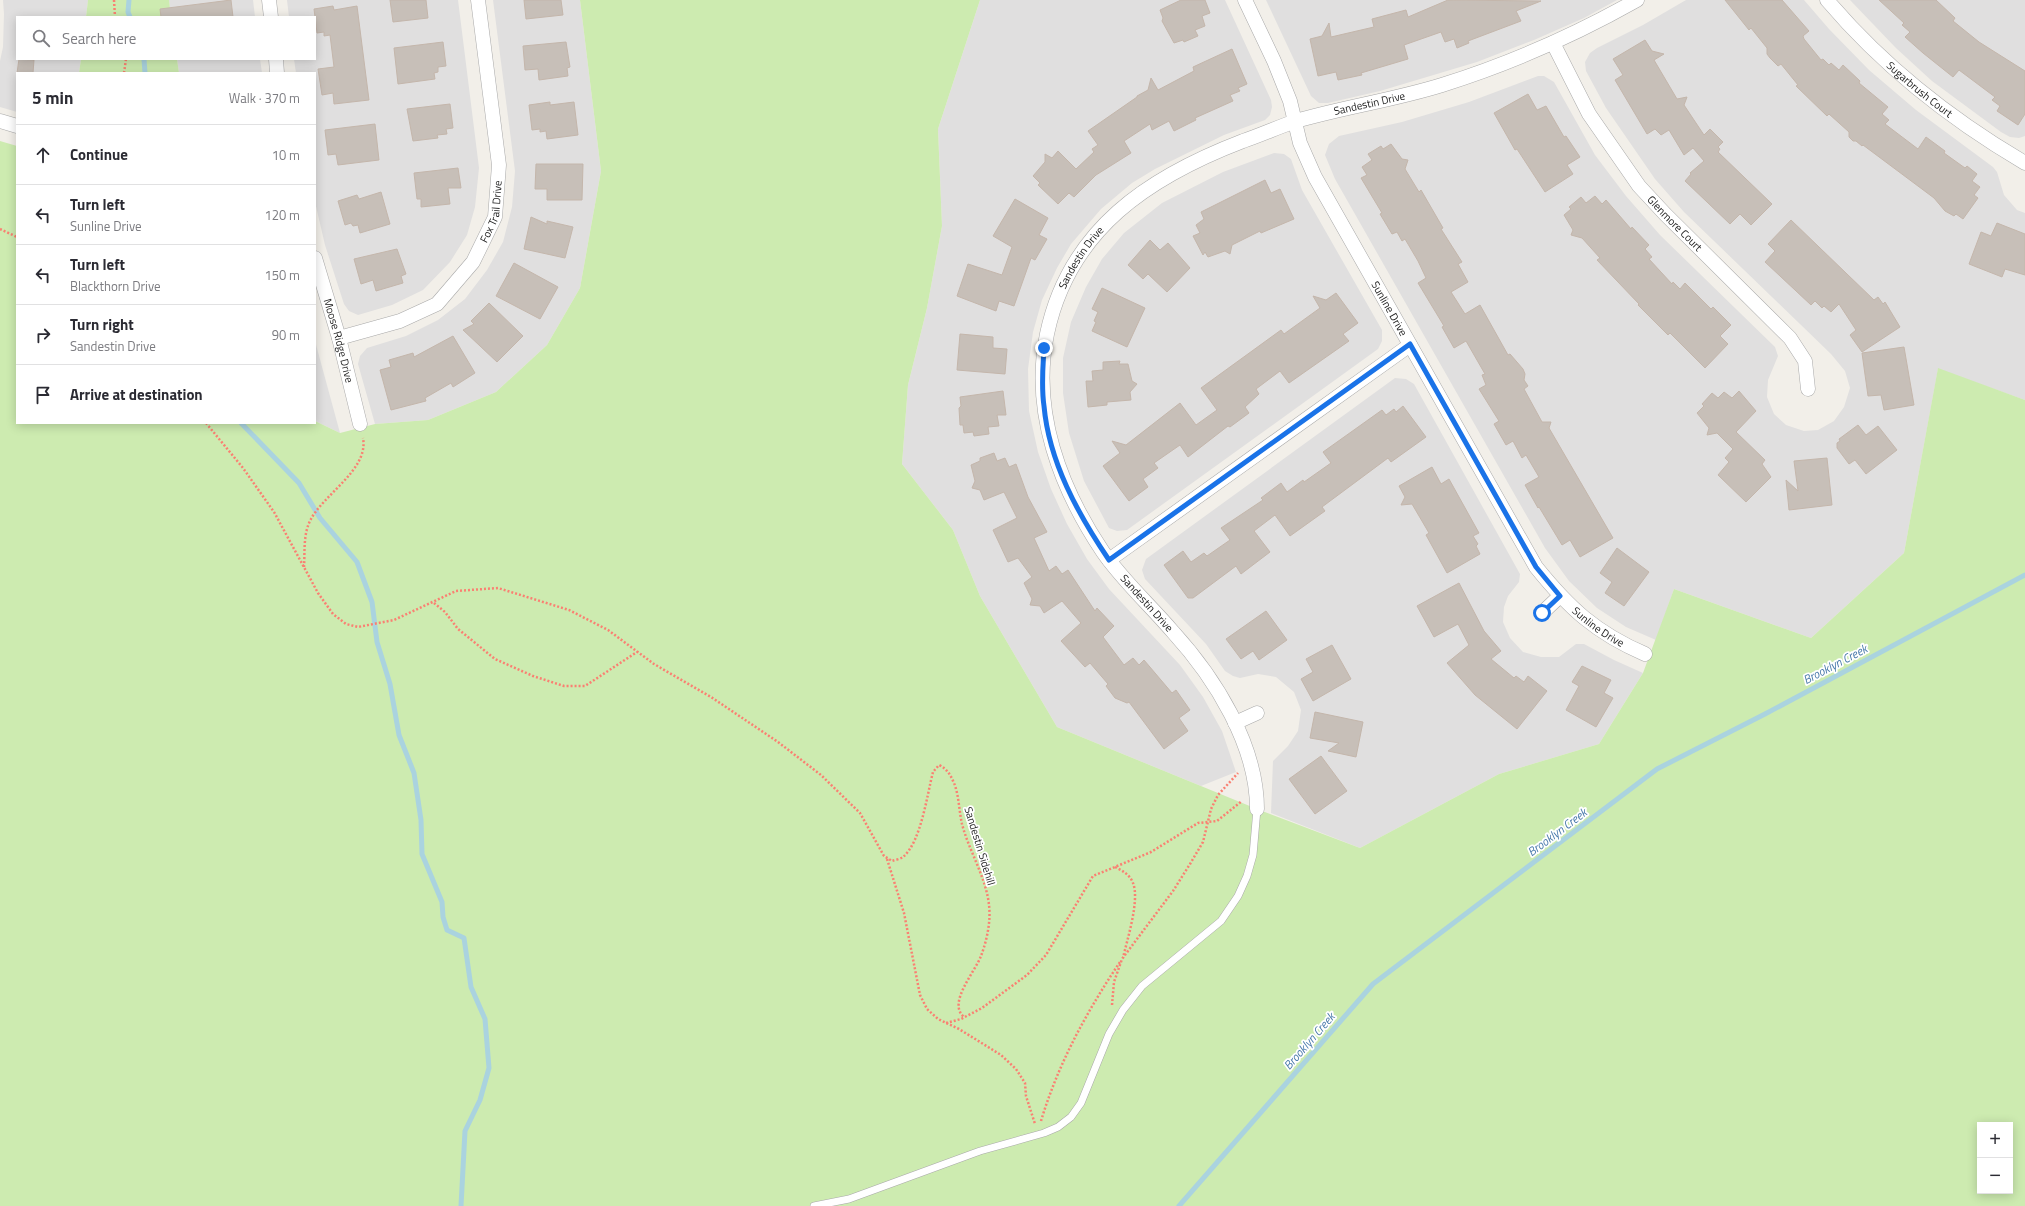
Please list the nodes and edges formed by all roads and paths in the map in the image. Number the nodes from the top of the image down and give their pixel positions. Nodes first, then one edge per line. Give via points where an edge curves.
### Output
1 (114, 0) edge
2 (269, 0) edge
3 (478, 0) edge
4 (1245, 0) edge
5 (1637, 0) edge
6 (1826, 0) edge
7 (115, 16) edge
8 (271, 16) edge
9 (1552, 43) junction
10 (126, 60) edge
11 (276, 60) edge
12 (124, 72) edge
13 (277, 72) edge
14 (0, 121) edge
15 (1295, 122) junction
16 (16, 126) edge
17 (2025, 163) edge
18 (0, 230) edge
19 (16, 237) edge
20 (316, 261) edge
21 (339, 338) junction
22 (1410, 344) junction
23 (1808, 389) dead end
24 (207, 424) edge
25 (360, 424) joint
26 (1109, 560) junction
27 (304, 568) junction
28 (1560, 596) junction
29 (434, 603) junction
30 (1542, 613) dead end
31 (637, 652) junction
32 (1645, 654) dead end
33 (1257, 713) dead end
34 (1235, 723) junction
35 (1250, 764) junction
36 (1257, 791) junction
37 (1257, 809) joint
38 (1208, 823) junction
39 (887, 858) junction
40 (1115, 867) junction
41 (1122, 959) junction
42 (964, 1017) junction
43 (946, 1023) junction
44 (1111, 1031) junction
45 (1038, 1133) junction
46 (814, 1206) edge

1 - 7 path
2 - 8 street
3 - 21 street, Fox Trail Drive via 499,165 495,217 473,262 437,304 400,321
4 - 15 street, Sunline Drive via 1274,61 1290,101
5 - 9 street, Sandestin Drive
6 - 17 street, Sugarbrush Court via 1852,29 1924,95 1966,126
9 - 15 street, Sandestin Drive via 1443,84 1389,100
9 - 23 street, Glenmore Court via 1589,114 1639,186 1790,338 1805,361
10 - 12 path
11 - 13 street
14 - 16 street
15 - 22 street, Sunline Drive via 1300,143 1315,177
15 - 26 street, Sandestin Drive via 1218,151 1174,172 1139,193 1114,213 1095,233 1062,287 1051,317 1044,348 1044,407 1050,438 1073,500
18 - 19 path
20 - 21 street, Moose Ridge Drive
21 - 25 street, Moose Ridge Drive
22 - 26 street
22 - 28 street, Sunline Drive via 1536,567
24 - 27 path via 243,468 274,512
25 - 27 path via 364,443 361,458 352,473 316,511 307,531
26 - 34 street, Sandestin Drive via 1191,652 1215,686
27 - 29 path via 333,614 346,624 358,627 394,620
28 - 30 street
28 - 32 street, Sunline Drive via 1580,616 1602,632
29 - 31 path via 456,591 498,588 569,610 608,630
29 - 31 path via 458,629 495,659 564,686 585,686
31 - 39 path via 743,718 821,775 860,812
33 - 34 street
34 - 35 street, Sandestin Drive
35 - 36 street, Sandestin Drive
35 - 38 path via 1225,785 1211,809
36 - 37 street, Sandestin Drive
36 - 38 path via 1217,821
37 - 44 lane via 1253,855 1238,896 1221,921 1142,986 1123,1010
38 - 40 path via 1198,823 1151,852
38 - 41 path via 1203,842 1173,891
39 - 42 path, Sandestin Sidehill via 892,861 902,858 911,848 933,772 938,765 947,769 954,784 962,825 989,903 990,920 982,955 960,996 957,1007
39 - 43 path via 904,913 920,995 927,1009
40 - 41 path via 1130,877 1135,890 1134,907
40 - 42 path via 1093,876 1046,955 1027,975 982,1008
41 - 44 path via 1114,982
41 - 45 path via 1086,1014 1047,1099
42 - 43 path
43 - 45 path via 1001,1055 1016,1069 1025,1083 1026,1096
44 - 45 lane via 1081,1103 1074,1113 1058,1127
45 - 46 lane via 980,1151 849,1199

